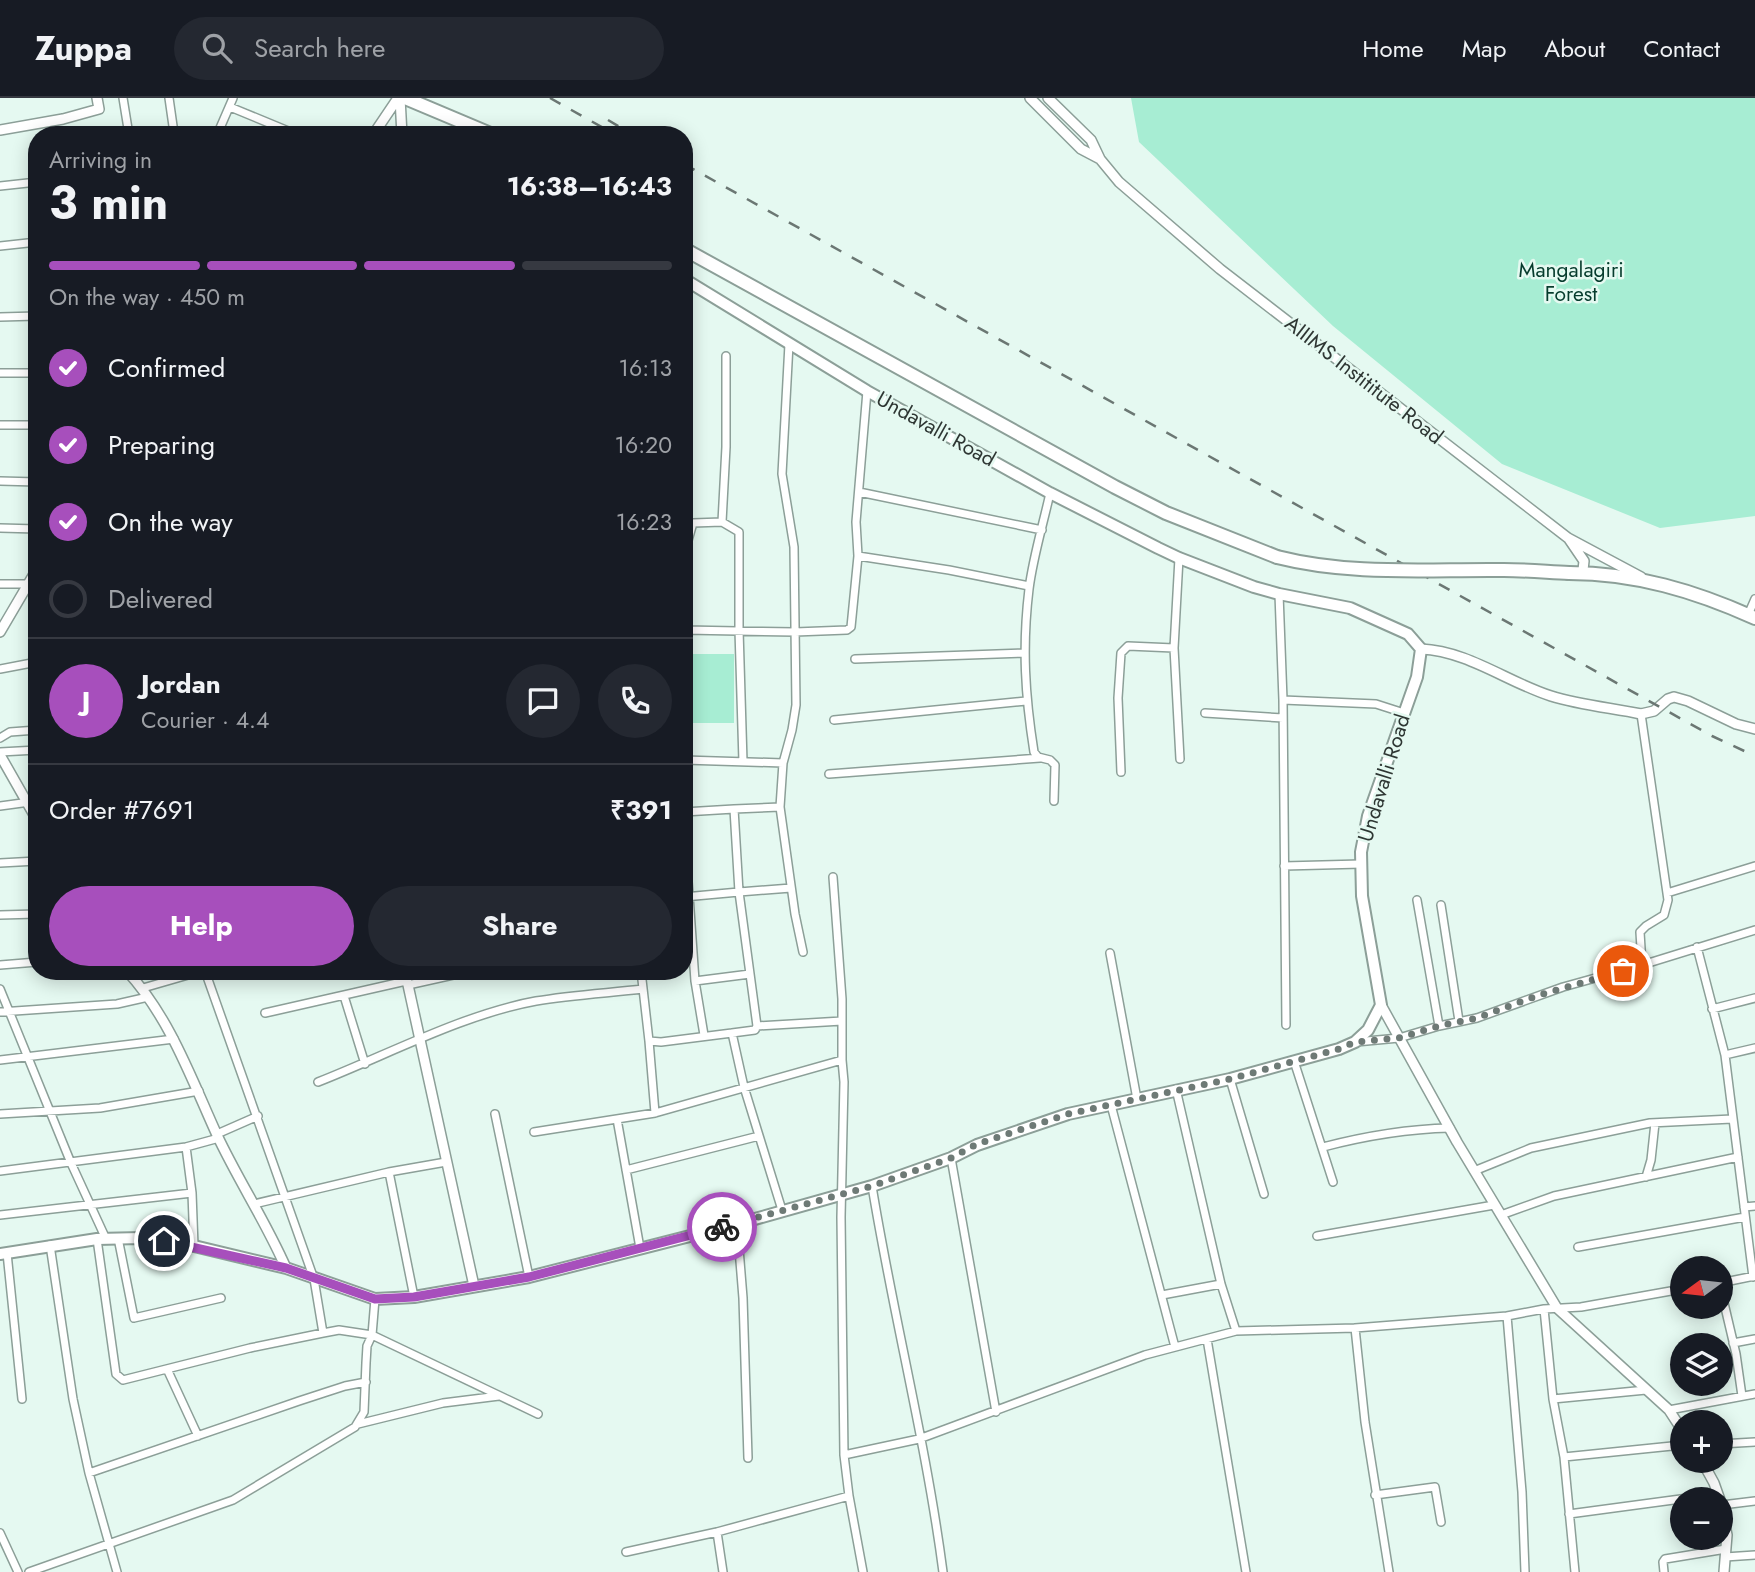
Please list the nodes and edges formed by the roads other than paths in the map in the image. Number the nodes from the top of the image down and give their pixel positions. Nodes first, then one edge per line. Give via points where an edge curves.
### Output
1 (97, 98) edge
2 (123, 98) edge
3 (169, 98) edge
4 (233, 98) edge
5 (401, 98) edge
6 (1030, 98) edge
7 (1048, 98) edge
8 (230, 107) junction
9 (128, 126) edge
10 (173, 126) dead end
11 (221, 126) edge
12 (276, 126) edge
13 (380, 126) edge
14 (402, 126) edge
15 (471, 126) edge
16 (0, 130) edge
17 (1100, 159) junction
18 (28, 183) edge
19 (0, 186) edge
20 (28, 243) edge
21 (0, 246) edge
22 (693, 254) edge
23 (693, 285) edge
24 (28, 316) edge
25 (0, 317) edge
26 (789, 344) junction
27 (726, 356) dead end
28 (0, 373) edge
29 (28, 373) edge
30 (867, 391) junction
31 (0, 425) edge
32 (28, 425) edge
33 (0, 481) edge
34 (28, 482) edge
35 (859, 492) junction
36 (1050, 493) junction
37 (722, 522) junction
38 (693, 523) edge
39 (0, 528) edge
40 (28, 528) edge
41 (1042, 530) junction
42 (1568, 538) junction
43 (858, 556) junction
44 (1179, 558) junction
45 (1574, 573) junction
46 (1646, 579) junction
47 (0, 584) edge
48 (1029, 586) junction
49 (28, 587) edge
50 (28, 593) edge
51 (1279, 594) junction
52 (1755, 599) edge
53 (1751, 617) edge
54 (693, 630) edge
55 (739, 630) junction
56 (0, 632) edge
57 (795, 632) junction
58 (1174, 648) junction
59 (1421, 649) junction
60 (1025, 653) junction
61 (855, 659) dead end
62 (28, 664) edge
63 (0, 669) edge
64 (1283, 700) junction
65 (1026, 701) junction
66 (1205, 713) dead end
67 (1404, 713) junction
68 (1641, 714) junction
69 (1283, 718) junction
70 (834, 720) dead end
71 (1755, 729) edge
72 (28, 731) edge
73 (0, 738) edge
74 (28, 751) edge
75 (0, 753) edge
76 (1040, 758) junction
77 (1180, 759) dead end
78 (693, 760) edge
79 (743, 762) junction
80 (783, 763) junction
81 (1121, 772) dead end
82 (829, 774) dead end
83 (28, 795) edge
84 (1054, 801) dead end
85 (28, 802) edge
86 (0, 806) edge
87 (780, 807) junction
88 (734, 809) junction
89 (693, 811) edge
90 (28, 861) edge
91 (0, 863) edge
92 (1361, 864) junction
93 (1284, 866) junction
94 (1755, 866) edge
95 (833, 877) dead end
96 (791, 888) junction
97 (739, 892) junction
98 (1667, 893) junction
99 (693, 896) edge
100 (1417, 900) dead end
101 (1441, 905) dead end
102 (28, 914) edge
103 (0, 915) edge
104 (1755, 930) edge
105 (1697, 947) junction
106 (803, 952) dead end
107 (1110, 953) dead end
108 (693, 962) edge
109 (28, 963) edge
110 (0, 965) edge
111 (1642, 965) junction
112 (750, 974) junction
113 (135, 980) edge
114 (180, 980) edge
115 (207, 980) edge
116 (401, 980) edge
117 (405, 980) edge
118 (642, 980) edge
119 (695, 981) junction
120 (0, 989) edge
121 (643, 989) junction
122 (146, 993) junction
123 (344, 996) junction
124 (1755, 998) edge
125 (1381, 1005) junction
126 (1712, 1009) junction
127 (0, 1012) edge
128 (10, 1012) junction
129 (265, 1013) dead end
130 (842, 1021) junction
131 (1459, 1021) junction
132 (1286, 1025) dead end
133 (757, 1026) junction
134 (1439, 1026) junction
135 (732, 1033) junction
136 (704, 1035) junction
137 (1399, 1038) junction
138 (174, 1039) junction
139 (419, 1041) junction
140 (649, 1041) junction
141 (1355, 1042) junction
142 (1755, 1048) edge
143 (1725, 1055) junction
144 (30, 1058) junction
145 (0, 1060) edge
146 (842, 1060) junction
147 (1294, 1061) junction
148 (365, 1064) junction
149 (1230, 1079) junction
150 (318, 1082) dead end
151 (744, 1087) junction
152 (1177, 1090) junction
153 (199, 1091) junction
154 (1137, 1099) junction
155 (1111, 1105) junction
156 (51, 1111) junction
157 (655, 1112) junction
158 (0, 1114) edge
159 (495, 1114) dead end
160 (258, 1116) junction
161 (617, 1119) junction
162 (1732, 1119) junction
163 (1655, 1123) junction
164 (1450, 1128) junction
165 (534, 1132) dead end
166 (218, 1136) junction
167 (759, 1136) junction
168 (186, 1146) junction
169 (1323, 1147) junction
170 (1738, 1157) junction
171 (951, 1158) junction
172 (446, 1161) junction
173 (71, 1163) junction
174 (626, 1170) junction
175 (0, 1171) edge
176 (1474, 1171) junction
177 (389, 1172) junction
178 (1646, 1177) junction
179 (1333, 1182) dead end
180 (872, 1186) junction
181 (192, 1194) junction
182 (842, 1194) junction
183 (1264, 1194) dead end
184 (286, 1196) junction
185 (254, 1204) junction
186 (1494, 1205) junction
187 (91, 1206) junction
188 (1755, 1206) edge
189 (1744, 1207) junction
190 (782, 1210) junction
191 (0, 1215) edge
192 (1501, 1215) junction
193 (1745, 1217) junction
194 (737, 1224) junction
195 (1317, 1236) dead end
196 (118, 1238) junction
197 (101, 1239) junction
198 (50, 1245) junction
199 (194, 1247) junction
200 (1578, 1247) dead end
201 (640, 1248) junction
202 (4, 1253) edge
203 (286, 1268) junction
204 (1754, 1276) edge
205 (529, 1277) junction
206 (314, 1279) junction
207 (1733, 1282) edge
208 (1221, 1284) junction
209 (474, 1286) junction
210 (1670, 1291) edge
211 (1162, 1295) junction
212 (414, 1297) junction
213 (221, 1298) dead end
214 (375, 1299) junction
215 (1557, 1308) junction
216 (1544, 1309) junction
217 (1507, 1316) junction
218 (1355, 1328) junction
219 (1236, 1331) junction
220 (323, 1333) junction
221 (372, 1335) junction
222 (1207, 1339) junction
223 (1755, 1339) edge
224 (1733, 1343) joint
225 (1175, 1347) junction
226 (167, 1369) junction
227 (366, 1382) junction
228 (1646, 1390) junction
229 (1755, 1394) edge
230 (500, 1396) junction
231 (1742, 1396) junction
232 (22, 1399) dead end
233 (1553, 1399) junction
234 (1669, 1410) joint
235 (996, 1412) junction
236 (538, 1414) dead end
237 (358, 1424) junction
238 (198, 1436) junction
239 (919, 1439) junction
240 (1755, 1442) edge
241 (1733, 1443) edge
242 (1670, 1446) edge
243 (844, 1455) junction
244 (1564, 1457) junction
245 (748, 1458) dead end
246 (89, 1474) junction
247 (1376, 1495) junction
248 (849, 1496) junction
249 (1733, 1501) edge
250 (1755, 1502) edge
251 (1670, 1505) edge
252 (1569, 1514) junction
253 (1441, 1522) dead end
254 (717, 1532) junction
255 (0, 1533) edge
256 (107, 1543) junction
257 (1725, 1550) edge
258 (626, 1552) dead end
259 (1725, 1553) junction
260 (1755, 1555) edge
261 (18, 1572) edge
262 (29, 1572) edge
263 (117, 1572) edge
264 (723, 1572) edge
265 (863, 1572) edge
266 (943, 1572) edge
267 (1246, 1572) edge
268 (1389, 1572) edge
269 (1525, 1572) edge
270 (1575, 1572) edge
271 (1664, 1572) edge
272 (1724, 1572) edge

1 - 16 street via 99,109
2 - 9 street
3 - 10 street
4 - 8 street
5 - 13 street
5 - 14 street
5 - 15 main road
6 - 17 street, AIIIMS Instititute Road via 1081,149
7 - 17 street, AIIIMS Instititute Road via 1091,139
8 - 11 street
8 - 12 street
17 - 42 street, AIIIMS Instititute Road via 1119,182 1220,269
18 - 19 street
20 - 21 street
22 - 45 main road, bridge via 1115,487 1177,518 1277,557 1349,570
23 - 26 main road, Undavalli Road
24 - 25 street
26 - 30 main road, Undavalli Road
26 - 57 street via 782,474 794,547
27 - 37 street
28 - 29 street
30 - 35 street
30 - 36 main road, Undavalli Road
31 - 32 street
33 - 34 street
35 - 41 street
35 - 43 street
36 - 41 street
36 - 44 main road, Undavalli Road
37 - 38 street
37 - 55 street via 740,532
39 - 40 street
41 - 48 street
42 - 45 street via 1584,561 1583,570
42 - 46 street, AIIIMS Instititute Road
43 - 48 street
43 - 57 street via 851,626
44 - 51 main road, Undavalli Road
44 - 58 street
45 - 46 main road
46 - 53 main road
47 - 49 street
48 - 60 street
50 - 56 street
51 - 59 main road, Undavalli Road via 1350,608 1408,634
51 - 64 street
52 - 53 street
54 - 55 street
55 - 57 street
55 - 79 street
57 - 80 street via 796,705
58 - 77 street
58 - 81 street via 1128,646 1121,653
59 - 67 main road, Undavalli Road
59 - 68 street via 1452,654 1552,696
60 - 61 street
60 - 65 street
62 - 63 street
64 - 67 street via 1376,704
64 - 69 street
65 - 70 street
65 - 76 street via 1034,752
66 - 69 street
67 - 92 main road, Undavalli Road via 1368,816
68 - 71 street via 1674,697
68 - 98 street
69 - 93 street
72 - 73 street
74 - 75 street
75 - 83 street
76 - 82 street
76 - 84 street via 1055,765
78 - 79 street
79 - 80 street
80 - 87 street
85 - 86 street
87 - 88 street
87 - 96 street
88 - 89 street
88 - 97 street
90 - 91 street
92 - 93 street
92 - 125 main road, Undavalli Road via 1362,896
93 - 132 street
94 - 98 street
95 - 130 street
96 - 97 street
96 - 106 street
97 - 99 street
97 - 112 street
98 - 111 street via 1664,915 1640,932
100 - 134 street
101 - 131 street
102 - 103 street
104 - 105 street
105 - 111 street
105 - 126 street
107 - 154 street
108 - 119 street
109 - 110 street
111 - 131 street
112 - 119 street
112 - 133 street
113 - 122 street
114 - 122 street
115 - 160 street
116 - 123 street
117 - 139 street
118 - 121 street
119 - 136 street
120 - 128 street
121 - 139 street via 535,1001
121 - 140 street
122 - 128 street via 117,1003
122 - 138 street
123 - 129 street
123 - 148 street
124 - 126 street
125 - 137 street
125 - 141 main road via 1368,1030
126 - 143 street
127 - 128 street
128 - 144 street
130 - 133 street
130 - 146 street
131 - 134 street
133 - 135 street via 750,1032
134 - 137 street
135 - 136 street
135 - 151 street
136 - 140 street
137 - 141 street
137 - 164 street
138 - 144 street
138 - 153 street
139 - 148 street
139 - 172 street
140 - 157 street
141 - 147 main road
142 - 143 street
143 - 162 street
144 - 145 street
144 - 156 street
146 - 151 street
146 - 182 street
147 - 149 main road
147 - 169 street
148 - 150 street
149 - 152 main road
149 - 183 street
151 - 157 street
151 - 167 street
152 - 154 main road
152 - 208 street
153 - 156 street via 100,1108
153 - 166 street
154 - 155 main road
155 - 171 main road via 1028,1127
155 - 211 street
156 - 158 street
156 - 173 street
157 - 161 street
159 - 205 street
160 - 166 street
160 - 184 street
161 - 165 street
161 - 174 street
162 - 163 street
162 - 170 street
163 - 176 street via 1531,1148
163 - 178 street
164 - 169 street via 1364,1136
164 - 176 street
166 - 168 street
166 - 185 street
167 - 174 street
167 - 190 street
168 - 173 street
168 - 181 street
169 - 179 street
170 - 178 street
170 - 189 street
171 - 180 main road
171 - 235 street
172 - 177 street
172 - 209 street
173 - 175 street
173 - 187 street
174 - 201 street
176 - 186 street
177 - 184 street
177 - 212 street
178 - 192 street via 1554,1196
180 - 182 main road
180 - 239 street
181 - 187 street
181 - 199 street
182 - 190 main road
182 - 243 street
184 - 185 street
184 - 206 street
185 - 203 street
186 - 192 street
186 - 195 street
187 - 191 street
187 - 197 street
188 - 189 street
189 - 193 street
190 - 194 main road
192 - 215 street
193 - 200 street
193 - 204 street
194 - 201 main road
194 - 245 street
196 - 197 main road
196 - 199 main road
196 - 213 street via 134,1318
197 - 198 main road
197 - 226 street via 117,1377 123,1380
198 - 202 main road
198 - 246 street
199 - 203 main road
201 - 205 main road
202 - 232 street
203 - 206 main road
204 - 207 street
205 - 209 main road
206 - 214 main road
206 - 220 street
208 - 211 street
208 - 219 street
209 - 212 main road
210 - 215 street
211 - 225 street
212 - 214 main road
214 - 221 street
215 - 216 street
215 - 228 street
216 - 217 street
216 - 233 street
217 - 218 street
217 - 269 street
218 - 219 street
218 - 247 street
219 - 222 street
220 - 221 street via 339,1330
220 - 226 street
221 - 227 street via 367,1346
221 - 230 street
222 - 225 street
222 - 267 street
223 - 224 street
224 - 231 street
225 - 235 street
226 - 238 street
227 - 237 street via 364,1412
227 - 238 street
228 - 233 street
228 - 234 street
229 - 231 street
230 - 236 street
230 - 237 street via 443,1403
231 - 234 street
233 - 244 street
235 - 239 street
237 - 256 street via 233,1500
238 - 246 street
239 - 243 street
239 - 266 street
240 - 241 street
242 - 244 street
243 - 248 street
244 - 252 street
246 - 256 street
247 - 253 street via 1435,1487
247 - 268 street
248 - 254 street
248 - 265 street
249 - 250 street
251 - 252 street
252 - 270 street
254 - 258 street
254 - 264 street
255 - 261 street
256 - 262 street
256 - 263 street
257 - 259 street
259 - 260 street
259 - 271 street via 1665,1559
259 - 272 street

